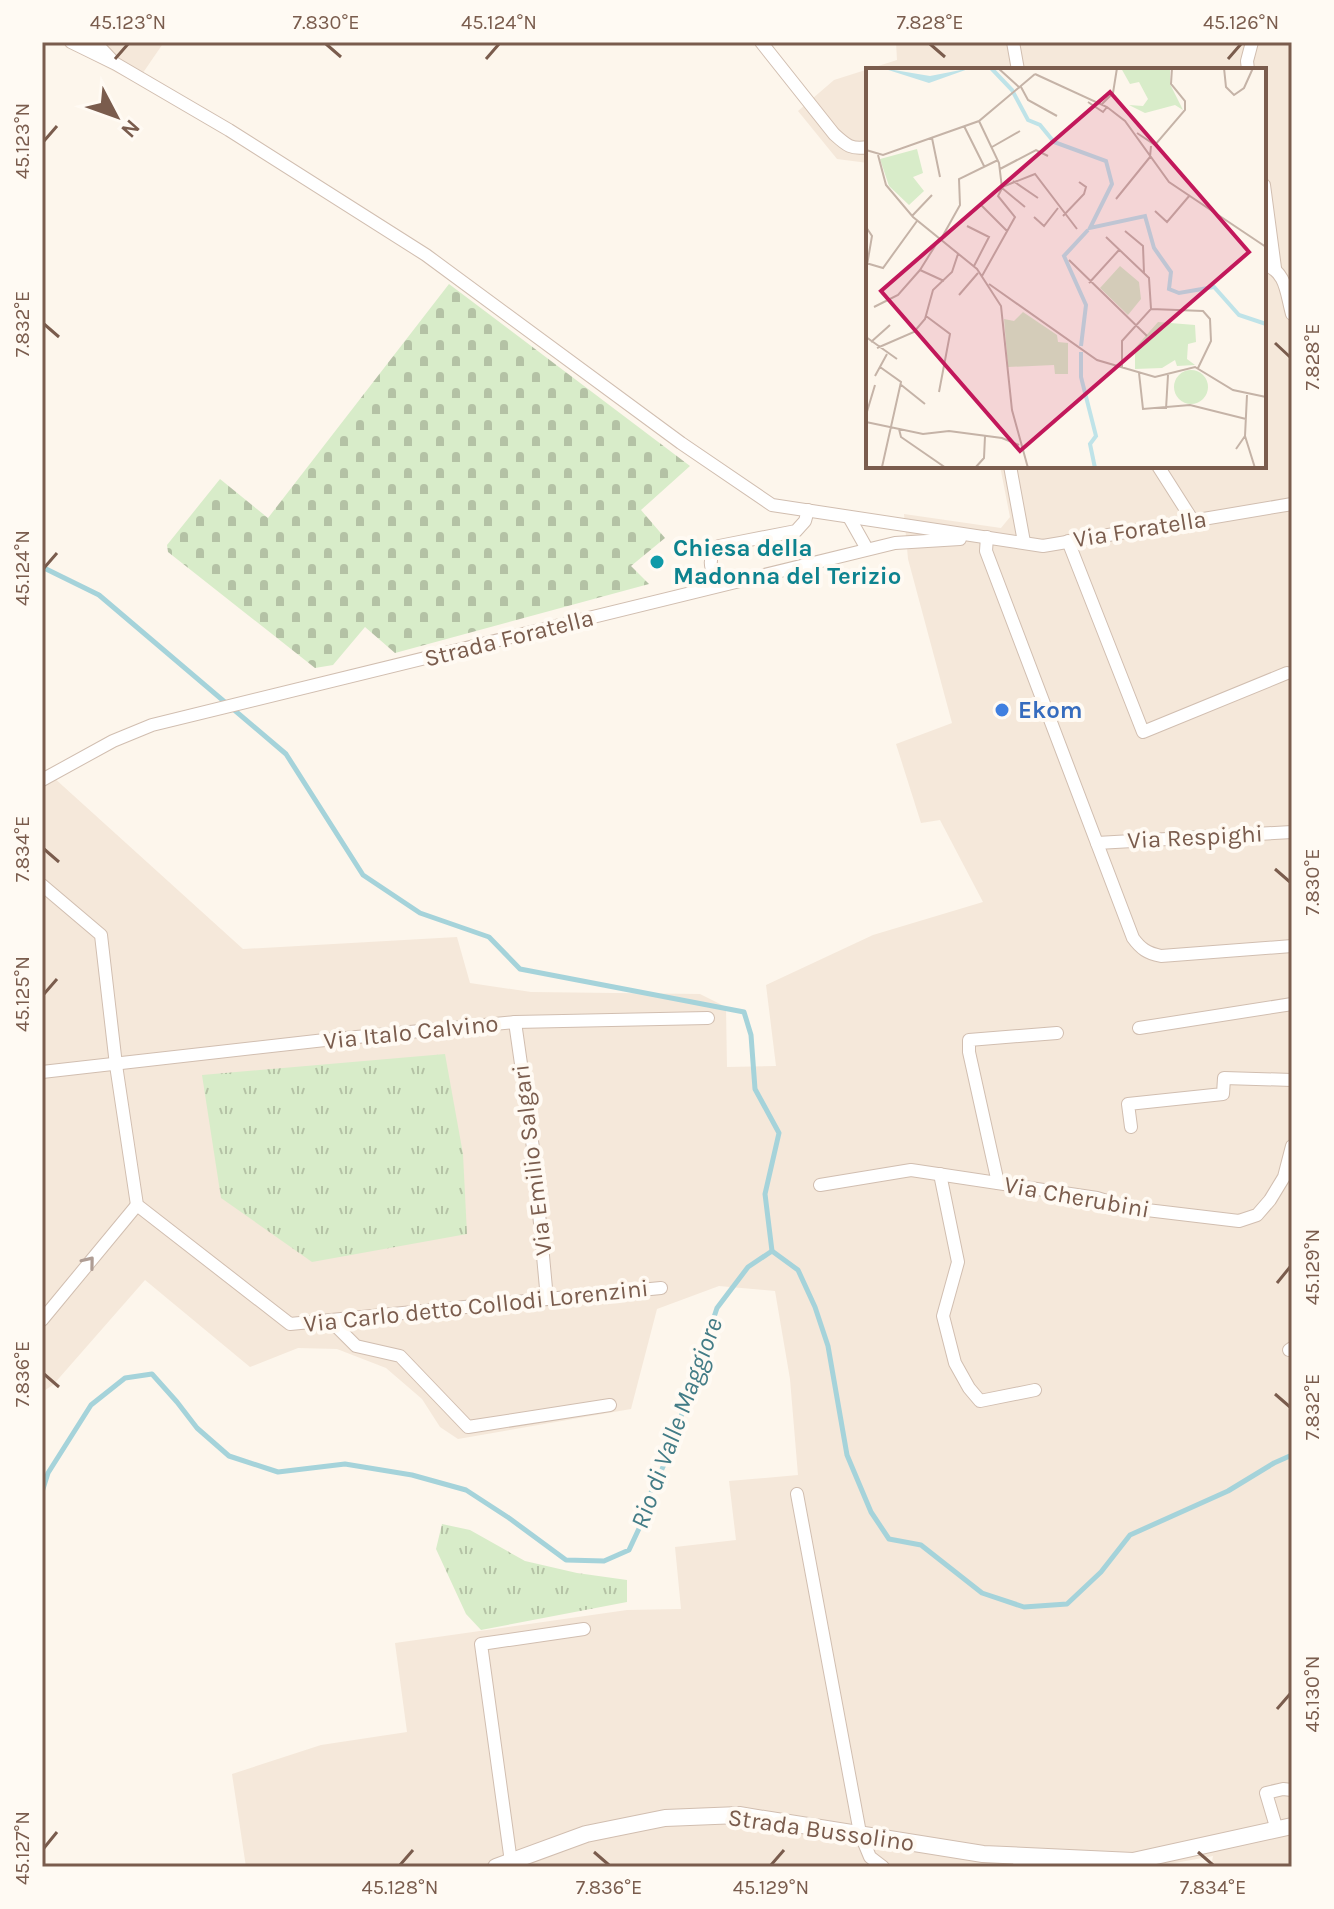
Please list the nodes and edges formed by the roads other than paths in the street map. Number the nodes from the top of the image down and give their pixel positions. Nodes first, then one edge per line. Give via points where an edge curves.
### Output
1 (71, 42) edge
2 (95, 42) edge
3 (761, 42) edge
4 (1013, 42) edge
5 (1252, 42) edge
6 (116, 64) junction
7 (1018, 68) edge
8 (1248, 68) edge
9 (866, 147) edge
10 (1266, 217) edge
11 (1269, 266) edge
12 (1292, 314) edge
13 (1010, 468) edge
14 (1159, 468) edge
15 (1292, 504) edge
16 (808, 510) junction
17 (849, 517) junction
18 (879, 521) junction
19 (1193, 521) junction
20 (987, 537) junction
21 (1068, 541) junction
22 (1024, 542) junction
23 (895, 543) junction
24 (867, 549) junction
25 (717, 586) junction
26 (1287, 673) dead end
27 (42, 780) edge
28 (1292, 832) edge
29 (1097, 843) junction
30 (42, 885) edge
31 (1292, 946) edge
32 (1292, 1004) edge
33 (708, 1018) dead end
34 (515, 1022) junction
35 (1139, 1028) dead end
36 (1057, 1033) dead end
37 (116, 1065) junction
38 (42, 1072) edge
39 (1292, 1080) edge
40 (1131, 1127) dead end
41 (1292, 1146) edge
42 (940, 1174) junction
43 (998, 1183) junction
44 (820, 1185) dead end
45 (137, 1205) junction
46 (661, 1288) dead end
47 (547, 1299) junction
48 (42, 1320) edge
49 (335, 1320) junction
50 (1035, 1390) dead end
51 (610, 1405) dead end
52 (797, 1494) dead end
53 (584, 1629) dead end
54 (1292, 1790) edge
55 (1285, 1828) edge
56 (860, 1833) junction
57 (1058, 1857) junction
58 (504, 1864) edge
59 (883, 1867) edge
60 (1018, 1867) edge

1 - 6 street
2 - 6 street
3 - 9 street via 834,134 846,145
4 - 7 street
5 - 8 street
6 - 16 street via 426,255 772,505
10 - 11 street
11 - 12 street via 1282,275
13 - 22 street
14 - 19 street
15 - 19 street, Via Foratella
16 - 17 street
16 - 25 street via 796,531 719,546 710,563
17 - 18 street
17 - 24 street
18 - 20 street
18 - 23 street
19 - 21 street, Via Foratella
20 - 22 street, Via Foratella
20 - 23 street, Strada Foratella
20 - 29 street via 986,551
21 - 22 street, Via Foratella via 1043,546
21 - 26 street via 1143,732
23 - 24 street, Strada Foratella
24 - 25 street, Strada Foratella
25 - 27 street, Strada Foratella via 152,725
28 - 29 street, Via Respighi
29 - 31 street via 1133,938 1150,954
30 - 37 street via 101,935
32 - 35 street
33 - 34 street, Via Italo Calvino
34 - 37 street, Via Italo Calvino
34 - 47 street, Via Emilio Salgari
36 - 43 street via 969,1040
37 - 38 street, Via Italo Calvino
37 - 45 street
39 - 40 street via 1224,1078 1223,1094 1128,1104
41 - 43 street, Via Cherubini via 1284,1177 1270,1200 1257,1215 1239,1221 1130,1208
42 - 43 street, Via Cherubini
42 - 44 street, Via Cherubini via 911,1170
42 - 50 street via 958,1262 943,1316 955,1363 980,1401
48 -> 45 street
45 - 49 street, Via Carlo detto Collodi Lorenzini via 290,1324
46 - 47 street, Via Carlo detto Collodi Lorenzini
47 - 49 street, Via Carlo detto Collodi Lorenzini
49 - 51 street via 356,1346 400,1356 468,1427
52 - 56 street
53 - 58 street via 481,1644
54 - 55 street via 1266,1793
55 - 57 street, Strada Bussolino via 1133,1861
56 - 57 street, Strada Bussolino via 983,1854
56 - 58 street, Strada Bussolino via 739,1815 665,1818 586,1834
56 - 59 street via 870,1857
57 - 60 street

